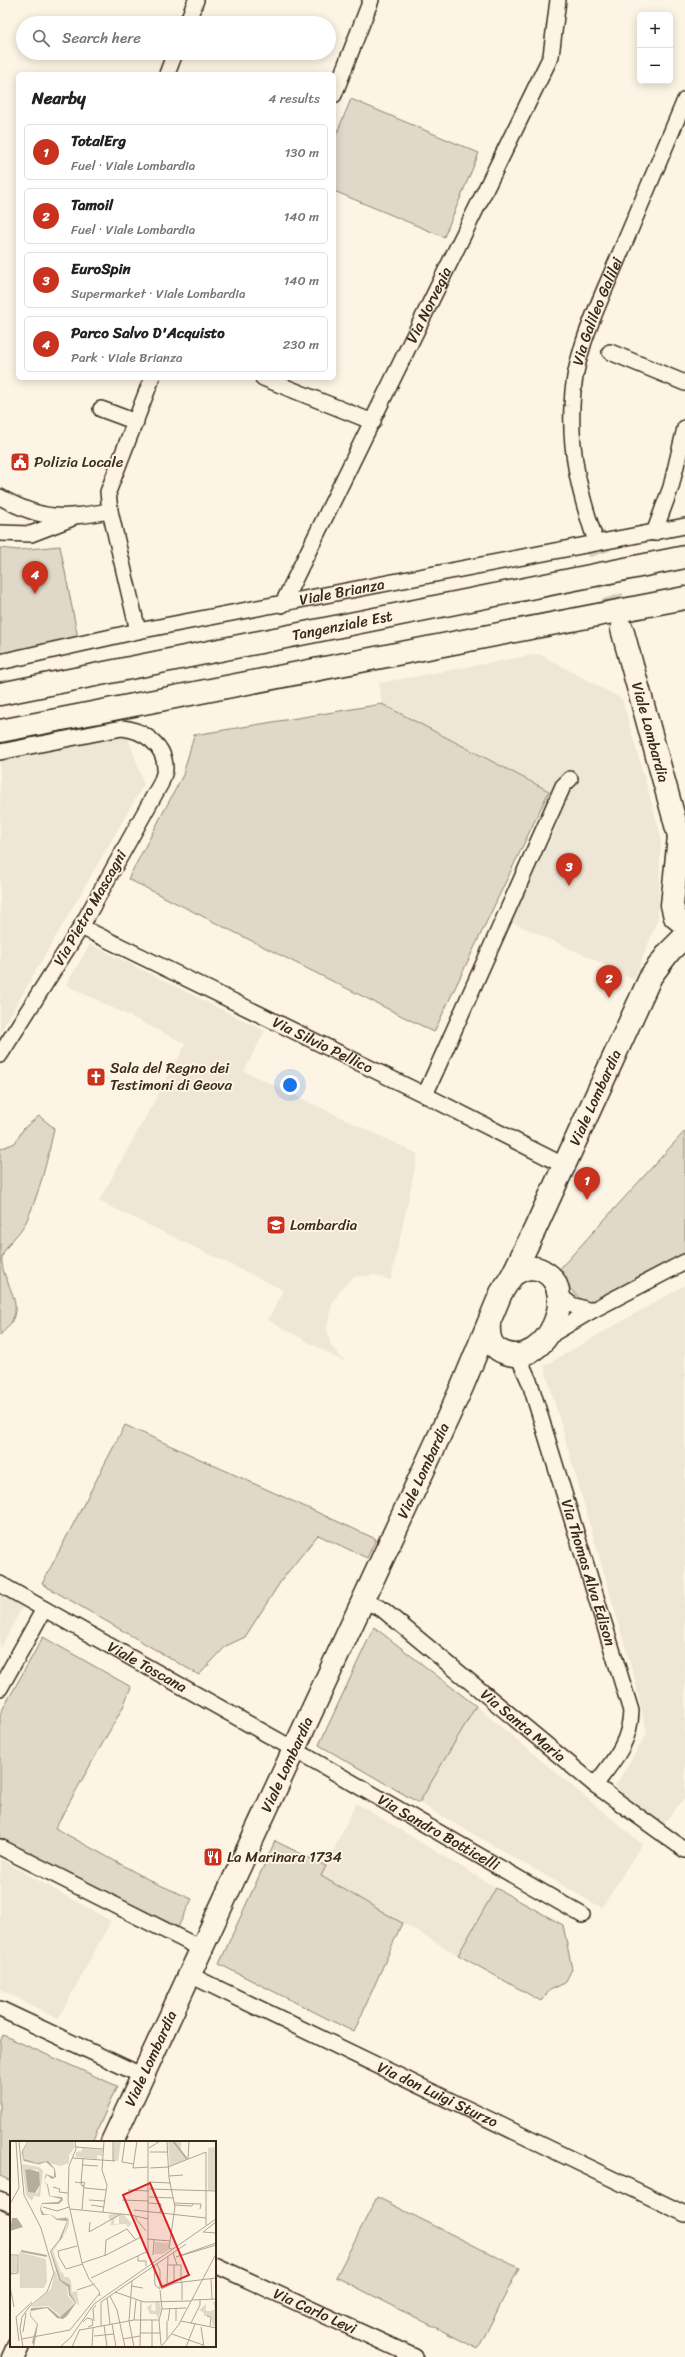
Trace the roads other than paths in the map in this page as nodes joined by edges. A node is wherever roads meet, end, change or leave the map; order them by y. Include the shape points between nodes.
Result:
1 (196, 0) edge
2 (371, 0) edge
3 (558, 0) edge
4 (190, 16) edge
5 (172, 60) edge
6 (168, 72) edge
7 (336, 90) edge
8 (685, 100) edge
9 (610, 352) dead end
10 (151, 380) edge
11 (268, 380) edge
12 (685, 383) edge
13 (101, 409) dead end
14 (136, 422) junction
15 (373, 422) junction
16 (685, 428) edge
17 (0, 497) edge
18 (110, 511) junction
19 (76, 516) junction
20 (685, 526) edge
21 (654, 532) junction
22 (0, 533) edge
23 (593, 533) tunnel mouth
24 (685, 557) edge
25 (685, 598) edge
26 (282, 605) junction
27 (622, 629) tunnel mouth
28 (138, 631) junction
29 (0, 662) edge
30 (0, 694) edge
31 (0, 731) edge
32 (0, 752) edge
33 (570, 779) dead end
34 (682, 841) edge
35 (679, 907) edge
36 (81, 927) junction
37 (685, 936) edge
38 (656, 967) junction
39 (0, 1055) edge
40 (425, 1095) junction
41 (563, 1165) junction
42 (535, 1229) junction
43 (683, 1262) edge
44 (540, 1269) junction
45 (512, 1276) junction
46 (560, 1296) junction
47 (591, 1311) junction
48 (488, 1324) junction
49 (546, 1338) junction
50 (512, 1355) junction
51 (462, 1387) junction
52 (0, 1584) edge
53 (364, 1600) junction
54 (44, 1609) junction
55 (0, 1688) edge
56 (294, 1750) junction
57 (595, 1785) junction
58 (0, 1847) edge
59 (685, 1850) edge
60 (582, 1915) dead end
61 (202, 1949) junction
62 (190, 1975) junction
63 (0, 2009) edge
64 (143, 2076) junction
65 (112, 2141) edge
66 (0, 2200) edge
67 (10, 2205) edge
68 (685, 2214) edge
69 (216, 2265) edge
70 (17, 2347) edge
71 (12, 2357) edge
72 (415, 2357) edge

1 - 4 street
2 - 7 street
3 - 15 street, Via Norvegia via 551,56
5 - 6 street
8 - 23 street, Via Galileo Galilei via 602,296 576,368 572,404 572,444 576,478
9 - 12 street
10 - 14 street
11 - 15 street
13 - 14 street
14 - 18 street via 108,492
15 - 26 street, Via Norvegia
16 - 21 street via 671,487
17 - 19 street via 33,513
18 - 19 street
18 - 28 street
19 - 22 street via 31,534
20 - 21 street, Viale Brianza
21 - 26 street, Viale Brianza
24 - 30 main road, Tangenziale Est
25 - 31 main road
26 - 28 street, Viale Brianza
27 - 34 main road, Viale Lombardia
28 - 29 street, Viale Brianza
32 - 36 street, Via Pietro Mascagni via 122,728 137,729 152,739 163,756 166,769 161,783
33 - 40 street via 564,786
34 - 35 main road, Viale Lombardia via 675,861
35 - 38 main road, Viale Lombardia
36 - 39 street, Via Pietro Mascagni
36 - 40 street, Via Silvio Pellico
37 - 38 main road, Viale Lombardia
38 - 41 main road, Viale Lombardia
40 - 41 street, Via Silvio Pellico
41 - 42 main road, Viale Lombardia
42 - 44 main road, Viale Lombardia via 531,1250 534,1262
42 - 45 main road, Viale Lombardia
43 - 47 street
44 - 45 main road via 520,1270
44 - 46 main road, Viale Lombardia via 554,1279
45 - 48 main road, Viale Lombardia via 501,1293
46 - 47 street via 572,1305
46 - 49 main road, Viale Lombardia via 553,1324
47 - 49 street
48 - 50 main road via 491,1343 498,1350
48 - 51 main road, Viale Lombardia
49 - 50 main road, Viale Lombardia via 529,1353
50 - 51 main road, Viale Lombardia via 482,1363
50 - 57 street, Via Thomas Alva Edison via 530,1382 631,1711 630,1727 625,1742
51 - 53 main road, Viale Lombardia
52 - 54 street, Viale Toscana
53 - 56 main road, Viale Lombardia
53 - 57 street, Via Santa Maria via 382,1609
54 - 55 street
54 - 56 street, Viale Toscana
56 - 60 street, Via Sandro Botticelli
56 - 61 main road, Viale Lombardia
57 - 59 street, Via Santa Maria
58 - 61 street
61 - 62 main road, Viale Lombardia
62 - 64 main road, Viale Lombardia
62 - 68 street, Via don Luigi Sturzo
63 - 64 street
64 - 65 main road, Viale Lombardia
66 - 67 street
69 - 72 street, Via Carlo Levi
70 - 71 main road

